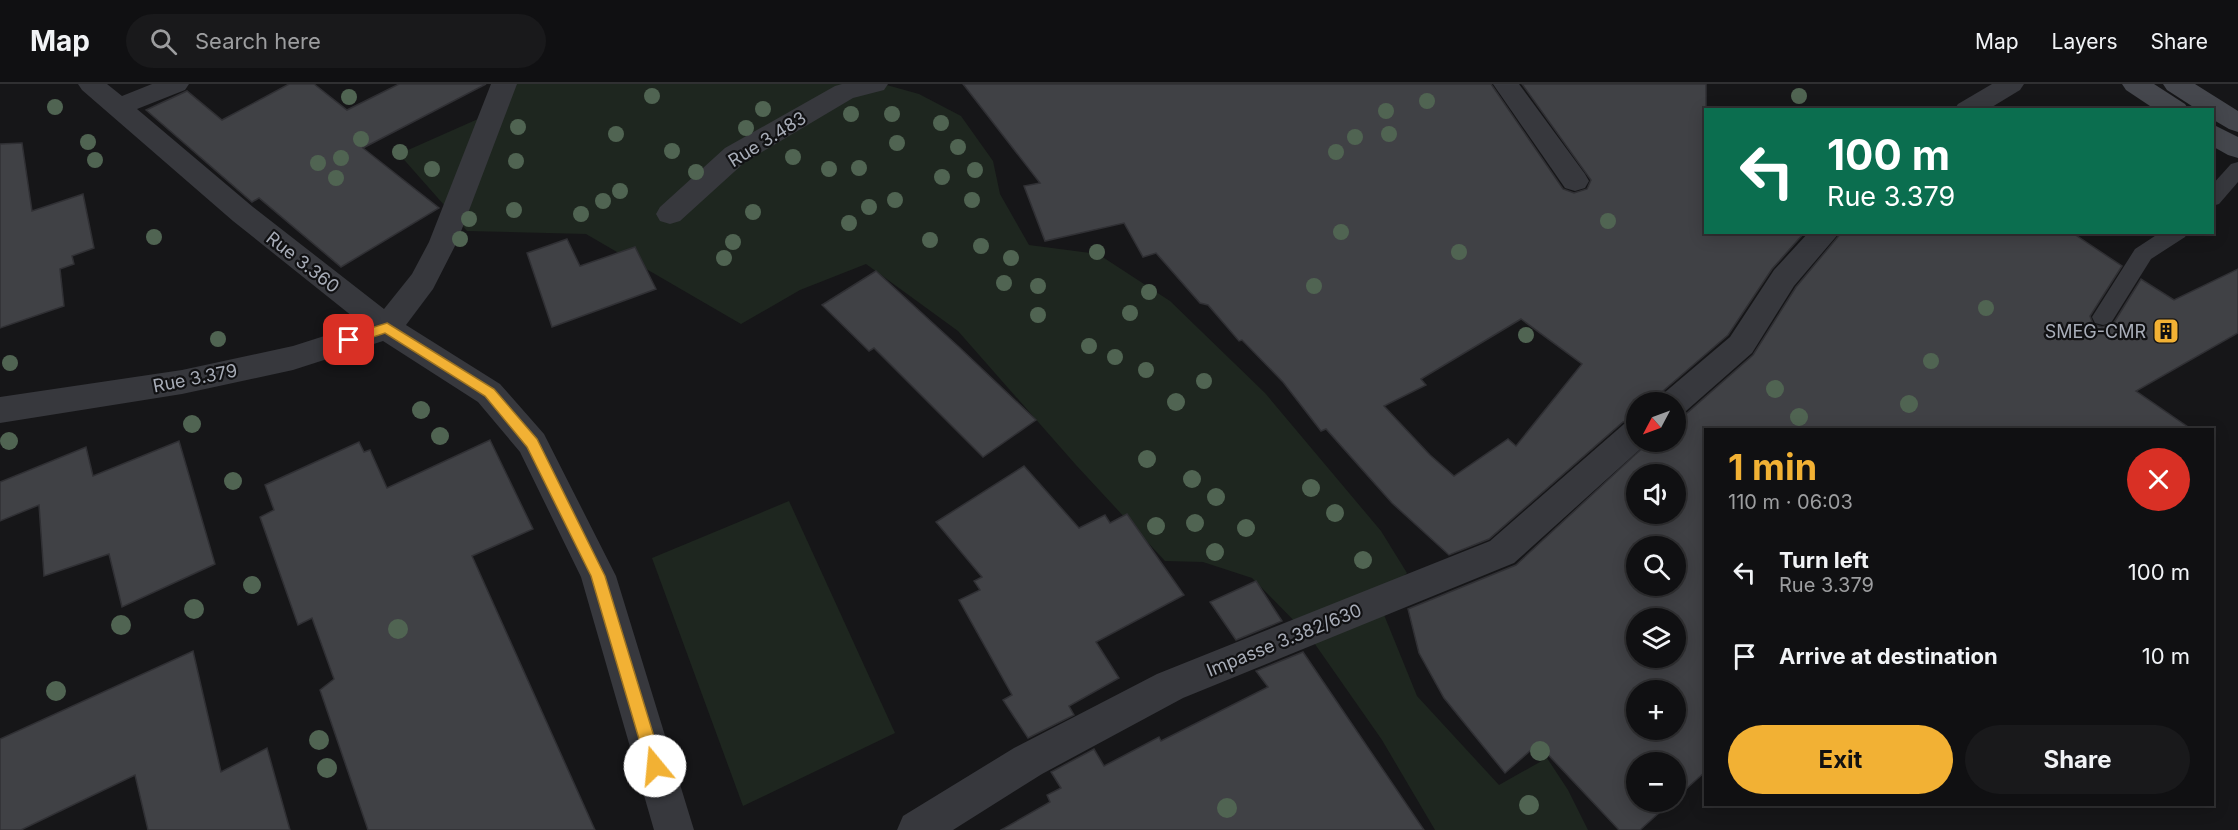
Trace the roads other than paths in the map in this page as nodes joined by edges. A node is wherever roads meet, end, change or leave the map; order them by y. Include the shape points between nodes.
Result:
1 (91, 84) edge
2 (176, 84) edge
3 (504, 84) edge
4 (875, 84) edge
5 (1506, 84) edge
6 (2011, 84) edge
7 (2135, 84) edge
8 (2176, 84) edge
9 (119, 107) junction
10 (1970, 108) edge
11 (2173, 108) edge
12 (2238, 123) edge
13 (2214, 133) edge
14 (2238, 148) edge
15 (2238, 169) edge
16 (1575, 181) dead end
17 (2214, 197) edge
18 (670, 214) dead end
19 (1824, 234) edge
20 (2175, 234) edge
21 (2103, 317) dead end
22 (387, 328) junction
23 (1686, 393) edge
24 (0, 410) edge
25 (1626, 442) edge
26 (674, 830) edge
27 (917, 830) edge

1 - 9 street, Rue 3.360
2 - 9 street
3 - 22 street via 443,242 423,281
4 - 18 street, Rue 3.483 via 844,92 735,155
5 - 16 street
6 - 10 street
7 - 11 main road
8 - 12 main road
9 - 22 street, Rue 3.360 via 243,214
13 - 14 main road
15 - 17 lane
19 - 23 street via 1784,278 1741,345
20 - 21 lane via 2143,254
22 - 24 street, Rue 3.379 via 293,358 182,382
22 - 26 street, Rue 3.360 via 489,393 532,443 598,576
25 - 27 street, Impasse 3.382/630 via 1502,552 1170,686 1028,761

